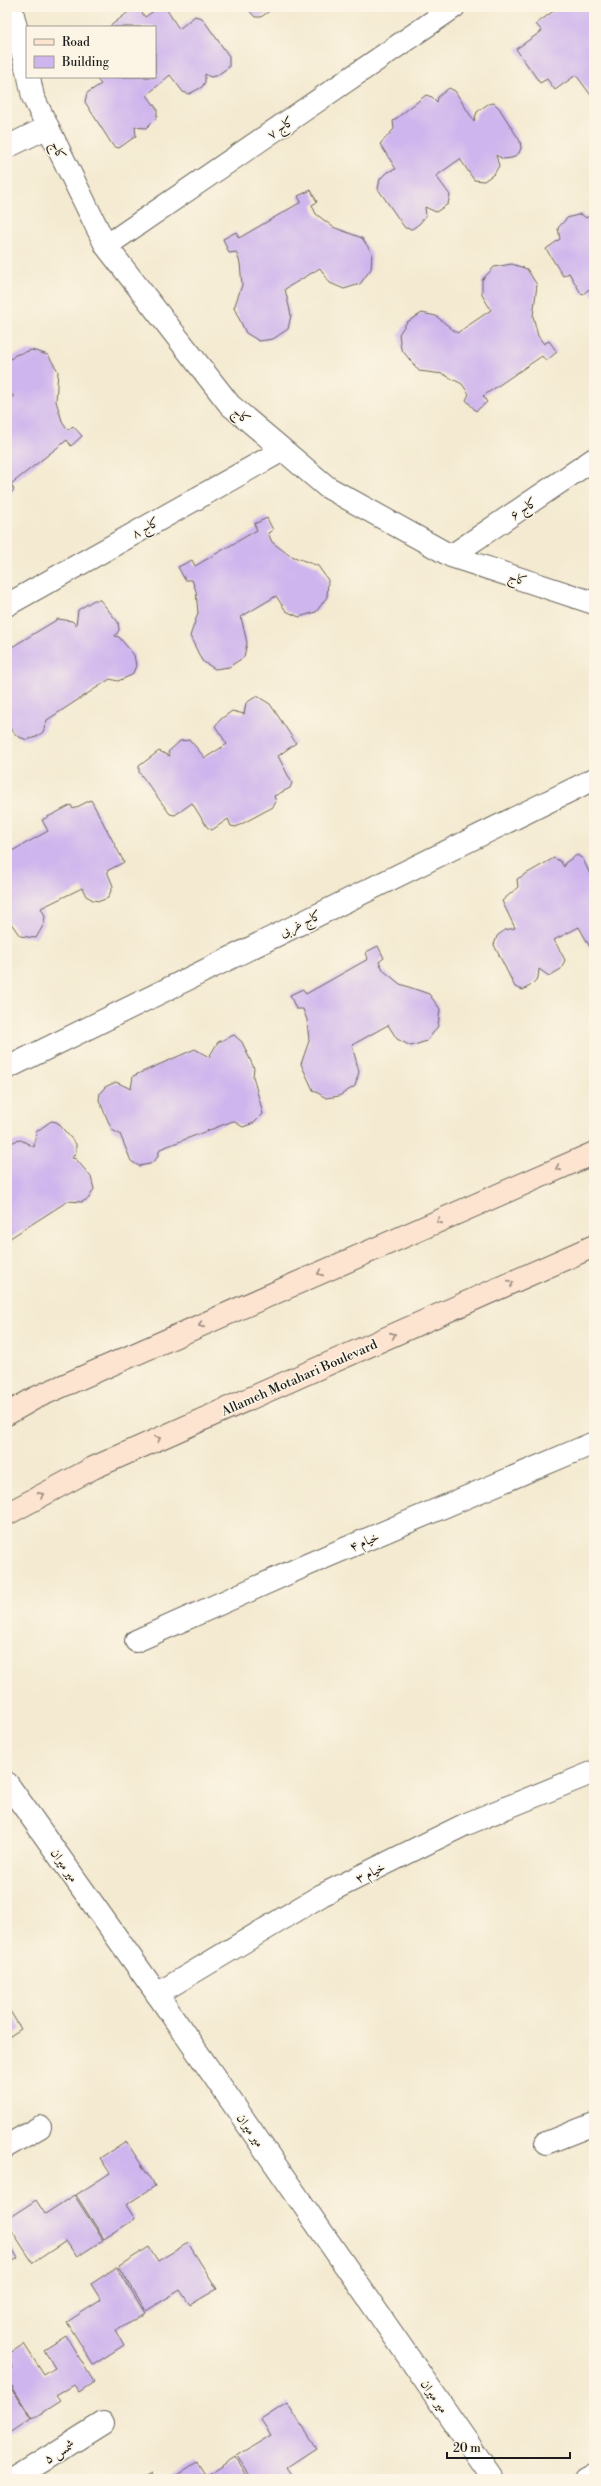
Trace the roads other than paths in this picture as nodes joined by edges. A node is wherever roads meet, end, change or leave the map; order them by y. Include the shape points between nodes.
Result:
1 (11, 7) edge
2 (454, 7) edge
3 (26, 67) edge
4 (28, 78) edge
5 (48, 127) junction
6 (7, 147) edge
7 (106, 246) junction
8 (283, 450) junction
9 (594, 459) edge
10 (451, 556) junction
11 (594, 603) edge
12 (7, 606) edge
13 (594, 779) edge
14 (7, 1068) edge
15 (594, 1153) edge
16 (594, 1246) edge
17 (7, 1414) edge
18 (594, 1444) edge
19 (7, 1514) edge
20 (136, 1641) dead end
21 (594, 1772) edge
22 (7, 1783) edge
23 (157, 1994) junction
24 (594, 2124) edge
25 (40, 2127) dead end
26 (546, 2144) dead end
27 (7, 2146) edge
28 (103, 2423) dead end
29 (594, 2474) edge
30 (14, 2479) edge
31 (493, 2479) edge
32 (585, 2479) edge

1 - 3 street
2 - 7 street, کاج ۷
4 - 5 street, کاج via 33,96
5 - 6 street
5 - 7 street, کاج
7 - 8 street, کاج via 230,405
8 - 10 street, کاج via 327,487
8 - 12 street, کاج ۸
9 - 10 street, کاج ۶
10 - 11 street, کاج
13 - 14 street, کاج غربی
15 -> 17 main road via 35,1398
19 -> 16 main road, Allameh Motahari Boulevard via 93,1468
18 - 20 street, خیام ۴ via 309,1564
21 - 23 street, خیام ۳ via 464,1825 322,1895
22 - 23 street, میر میران
23 - 31 street, میر میران
24 - 26 street
25 - 27 street
28 - 30 street, شمس ۵
29 - 32 street

